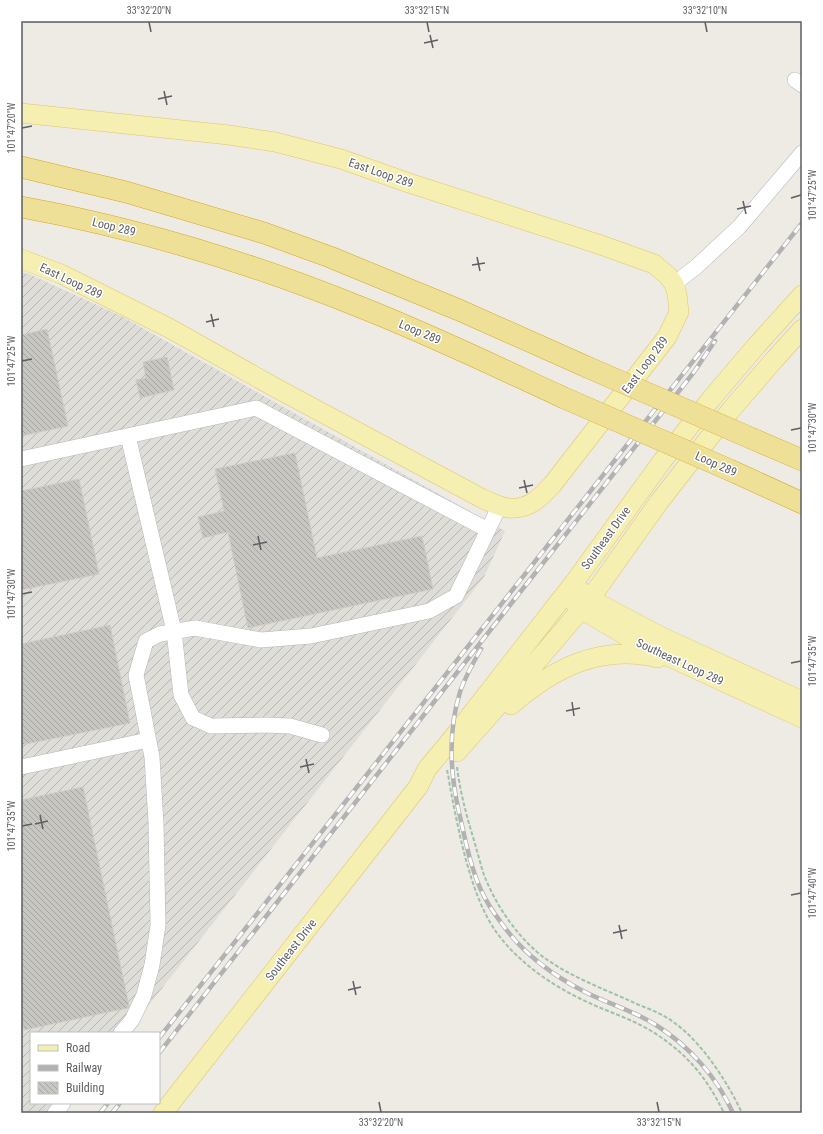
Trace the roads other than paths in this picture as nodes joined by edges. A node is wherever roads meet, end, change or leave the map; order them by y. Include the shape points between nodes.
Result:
1 (21, 113) edge
2 (802, 153) edge
3 (21, 167) edge
4 (21, 207) edge
5 (21, 260) edge
6 (674, 284) junction
7 (802, 295) edge
8 (802, 329) edge
9 (128, 436) junction
10 (21, 459) edge
11 (802, 460) edge
12 (802, 503) edge
13 (500, 505) junction
14 (488, 530) junction
15 (569, 589) junction
16 (586, 604) junction
17 (174, 631) junction
18 (684, 665) junction
19 (802, 701) edge
20 (802, 718) edge
21 (473, 733) junction
22 (322, 735) dead end
23 (148, 740) junction
24 (21, 767) edge
25 (418, 787) junction
26 (122, 1032) edge
27 (62, 1104) edge
28 (55, 1113) edge
29 (163, 1113) edge

1 - 6 main road, East Loop 289 via 229,135 275,142 326,155 647,261 654,264
2 - 6 lane via 739,227
3 - 11 highway, bridge via 126,192 264,233 330,257 459,310
4 - 12 highway, Loop 289, bridge via 107,225 191,248 368,310
5 - 13 main road, East Loop 289 via 61,274 169,328 282,392 483,499
6 - 13 main road, East Loop 289 via 679,312 667,337 552,486 538,499 522,507 507,508
7 - 15 main road, Southeast Drive via 711,399
8 - 16 main road, Southeast Drive via 730,411 659,502
9 - 10 lane
9 - 14 lane via 256,408
9 - 17 lane
13 - 14 lane
14 - 17 lane via 456,596 429,611 312,636 261,640 195,628
15 - 16 main road, Southeast Loop 289
15 - 25 main road, Southeast Drive via 427,770
16 - 18 main road, Southeast Loop 289 via 635,641
16 - 19 main road, Southeast Loop 289
16 - 21 main road, Southeast Drive
17 - 22 lane via 181,695 192,718 211,726 290,726
17 - 23 lane via 146,641 136,675
18 - 20 main road, Southeast Loop 289
18 - 21 main road via 634,654 592,658 553,674
21 - 25 main road, Southeast Drive via 434,777
23 - 24 lane
23 - 26 lane via 152,757 156,823 158,926 144,995 132,1020
25 - 29 main road, Southeast Drive
27 - 28 lane

